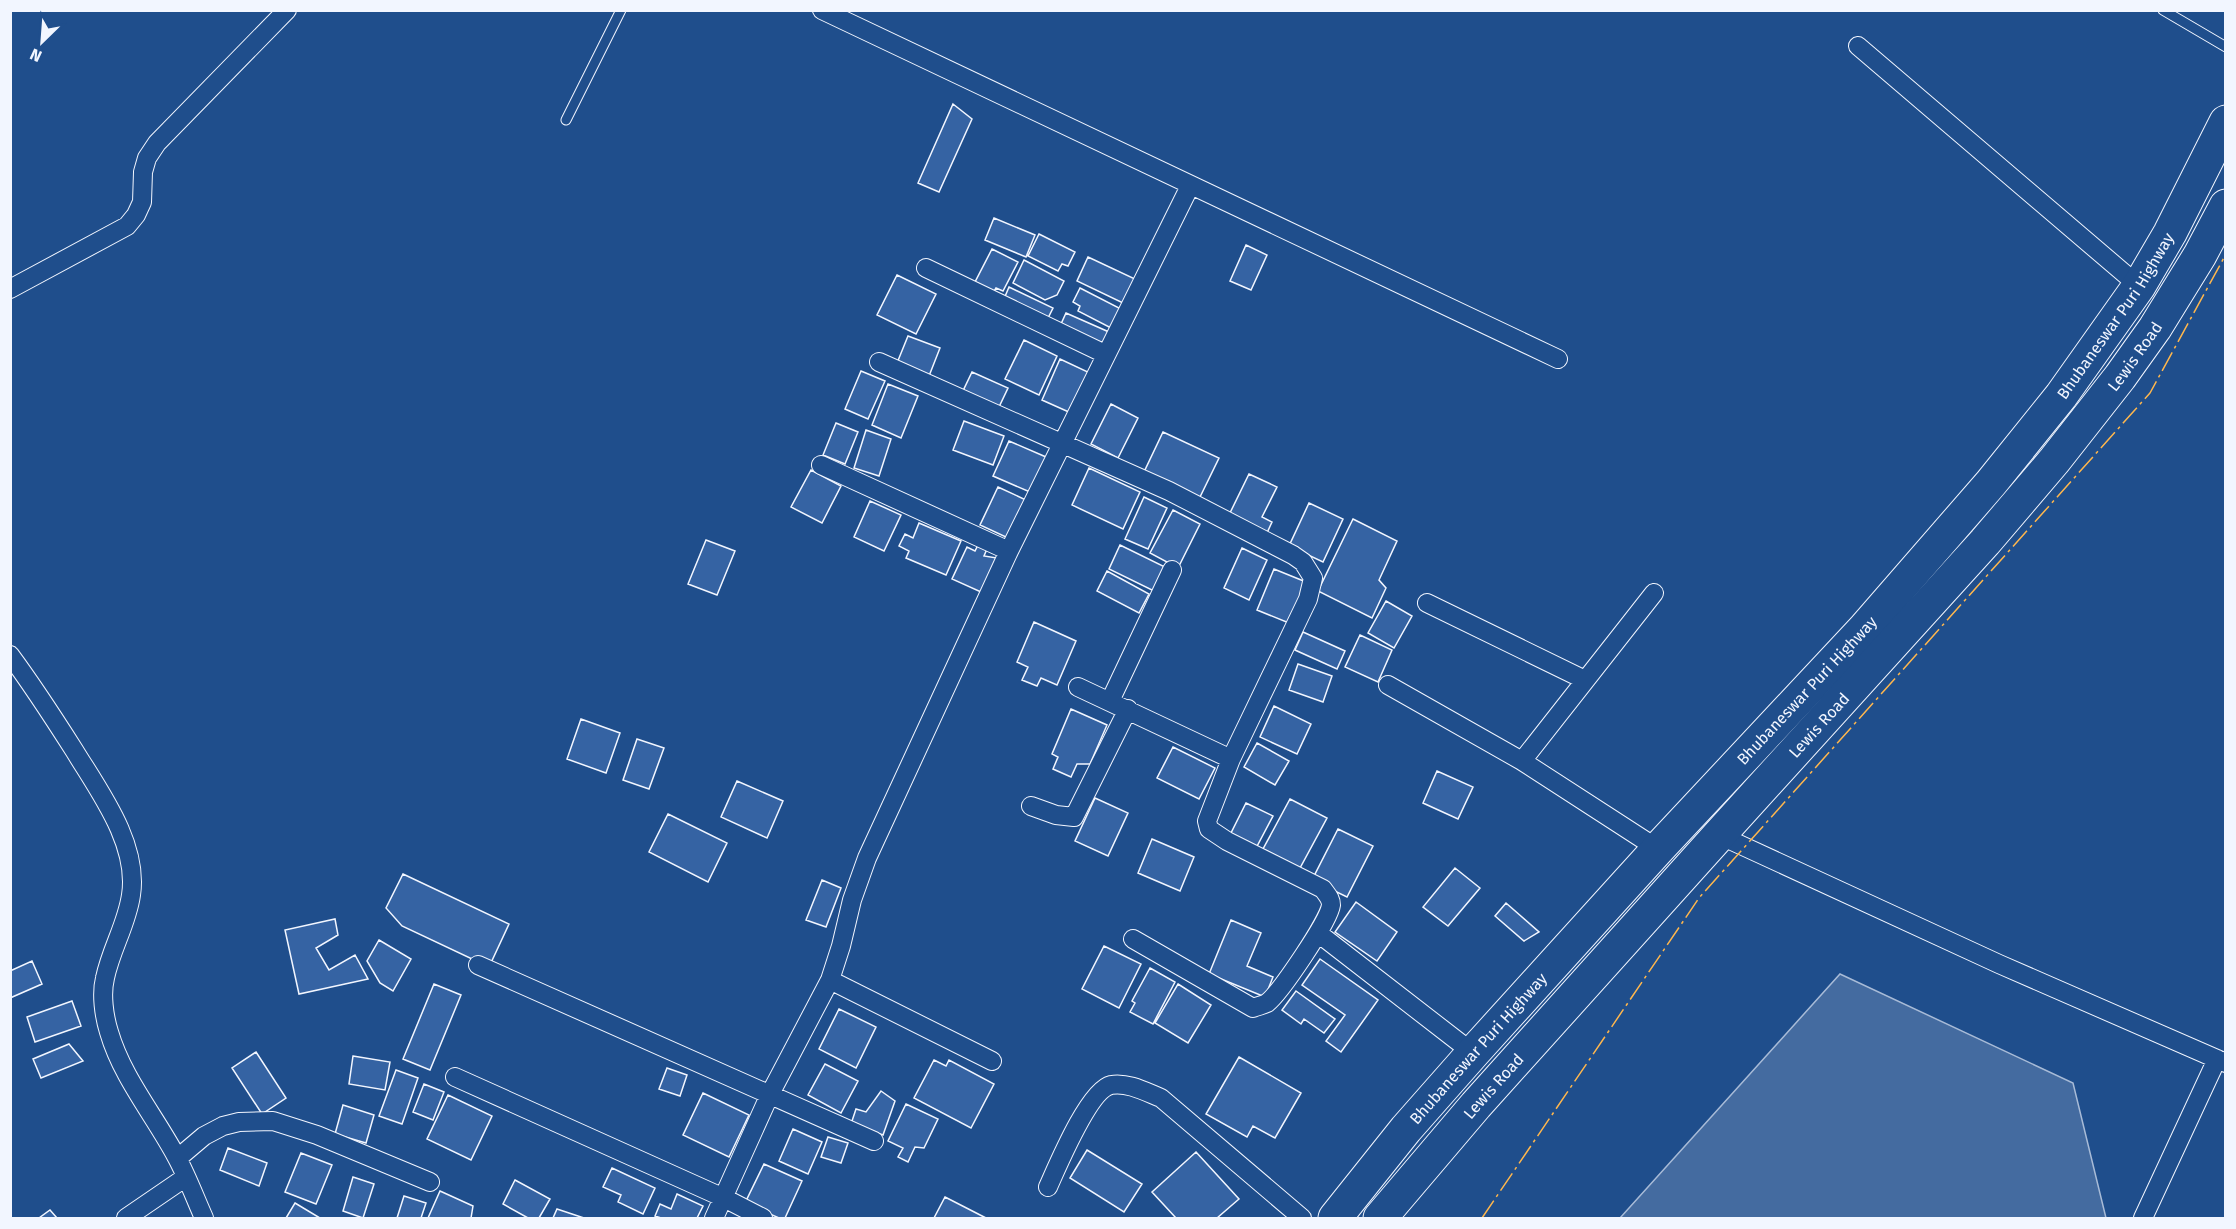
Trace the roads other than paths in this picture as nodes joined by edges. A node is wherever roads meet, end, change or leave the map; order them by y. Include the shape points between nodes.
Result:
1 (287, 10) edge
2 (621, 10) edge
3 (822, 10) edge
4 (2163, 10) edge
5 (1858, 46) dead end
6 (2226, 47) edge
7 (566, 120) dead end
8 (2226, 122) edge
9 (1190, 186) junction
10 (2226, 206) edge
11 (926, 268) dead end
12 (2139, 286) junction
13 (10, 289) edge
14 (1105, 354) junction
15 (1558, 359) dead end
16 (879, 362) dead end
17 (1063, 444) junction
18 (821, 465) dead end
19 (1009, 550) junction
20 (1172, 570) dead end
21 (1654, 593) dead end
22 (1427, 603) dead end
23 (10, 655) edge
24 (1585, 680) junction
25 (1388, 686) dead end
26 (1078, 687) dead end
27 (1110, 702) junction
28 (1128, 709) junction
29 (1231, 759) junction
30 (1522, 761) junction
31 (1031, 806) dead end
32 (1719, 835) junction
33 (1658, 849) junction
34 (1318, 933) junction
35 (1133, 939) dead end
36 (478, 965) dead end
37 (830, 980) junction
38 (1473, 1053) junction
39 (992, 1061) dead end
40 (2221, 1061) edge
41 (455, 1077) dead end
42 (770, 1094) junction
43 (874, 1141) dead end
44 (177, 1158) junction
45 (186, 1177) junction
46 (430, 1182) dead end
47 (1048, 1187) dead end
48 (724, 1198) junction
49 (126, 1218) edge
50 (204, 1218) edge
51 (714, 1218) edge
52 (763, 1218) edge
53 (1302, 1218) edge
54 (1335, 1218) edge
55 (1380, 1218) edge
56 (2143, 1218) edge

1 - 13 street via 157,143 143,172 142,202 126,226
2 - 7 lane
3 - 9 street
4 - 6 lane
5 - 12 street
8 - 12 highway, Bhubaneswar Puri Highway
9 - 14 street
9 - 15 street
10 - 32 highway, Lewis Road via 2155,328 2054,461
11 - 14 street
12 - 33 highway, Bhubaneswar Puri Highway via 2061,396 1991,483 1864,629
14 - 17 street
16 - 17 street
17 - 19 street
17 - 29 street via 1273,543 1309,570 1313,578 1308,599
18 - 19 street
19 - 37 street via 857,882
20 - 27 street
21 - 24 street
22 - 24 street
23 - 44 street via 38,693 121,831 131,866 132,892 104,979 103,1001 118,1055
24 - 30 street
25 - 30 street
26 - 27 street
27 - 28 street
28 - 29 street
28 - 31 street via 1074,817
29 - 34 street via 1209,813 1209,829 1323,890 1331,907
30 - 33 street
32 - 40 street
32 - 55 highway, Lewis Road via 1476,1105
33 - 38 highway, Bhubaneswar Puri Highway
34 - 35 street via 1266,1004 1254,1008
34 - 38 street
36 - 42 street
37 - 39 street
37 - 42 street
38 - 54 highway, Bhubaneswar Puri Highway via 1406,1128
40 - 56 street
41 - 48 street
42 - 43 street
42 - 48 street
44 - 45 street
44 - 46 street via 223,1126 273,1121
45 - 49 street
45 - 50 street
47 - 53 street via 1082,1116 1097,1095 1110,1085 1124,1086 1161,1098
48 - 51 street
48 - 52 street

